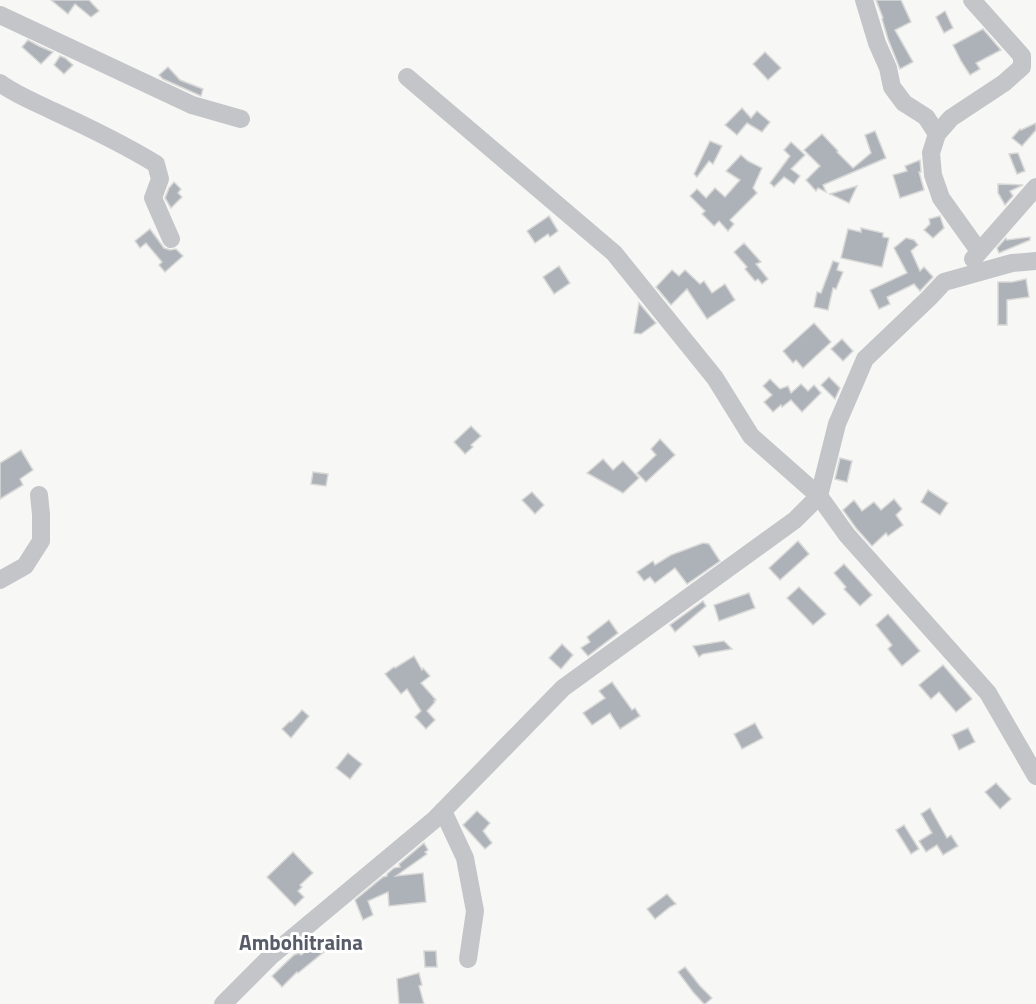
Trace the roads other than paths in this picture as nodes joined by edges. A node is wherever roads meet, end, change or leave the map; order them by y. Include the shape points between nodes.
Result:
1 (864, 0) edge
2 (972, 0) edge
3 (0, 15) edge
4 (407, 77) dead end
5 (0, 83) edge
6 (241, 119) dead end
7 (937, 134) junction
8 (1036, 187) edge
9 (171, 239) dead end
10 (979, 251) junction
11 (1036, 261) edge
12 (956, 278) junction
13 (39, 495) dead end
14 (819, 496) junction
15 (0, 579) edge
16 (1036, 776) edge
17 (443, 811) junction
18 (468, 959) dead end
19 (223, 1004) edge

1 - 7 street via 892,87 904,103 926,117
2 - 7 street via 1022,56 1022,67 951,118
3 - 6 street via 192,105
4 - 14 street via 614,253 716,378 751,436
5 - 9 street via 156,164 160,179 153,198
7 - 10 street via 931,153 941,198
8 - 10 street
10 - 12 street
11 - 12 street via 1012,263
12 - 14 street via 944,282 865,359 837,424
13 - 15 street via 41,541 25,566
14 - 16 street via 847,535 988,693
14 - 17 street via 795,520 563,688
17 - 18 street via 465,858 475,911
17 - 19 street via 272,955

